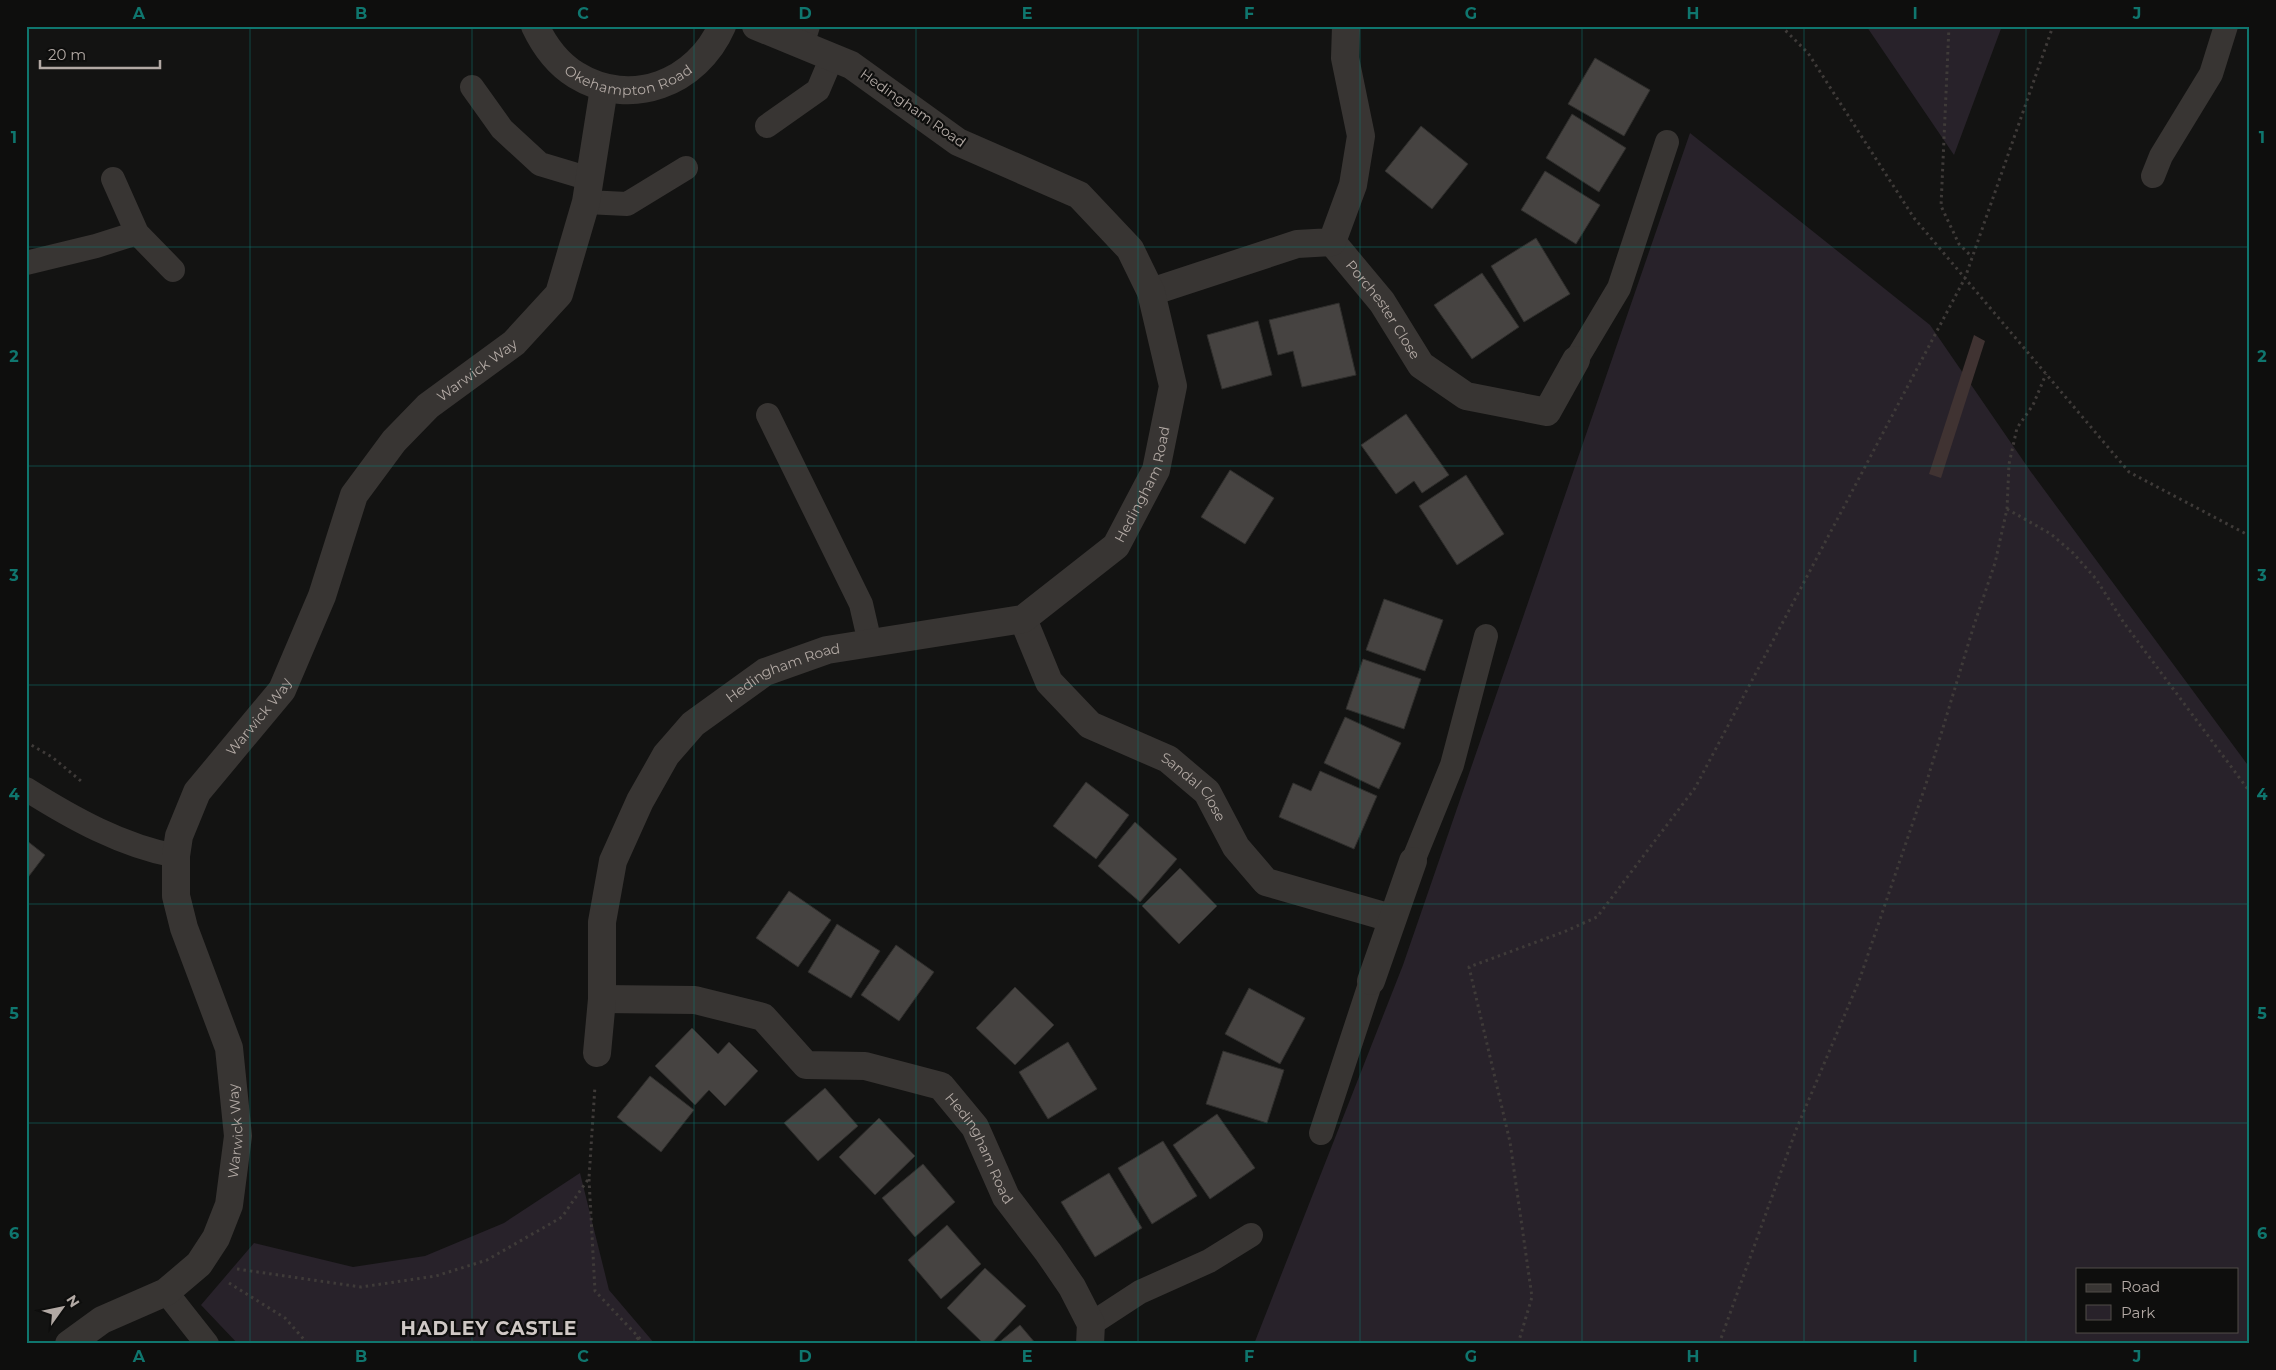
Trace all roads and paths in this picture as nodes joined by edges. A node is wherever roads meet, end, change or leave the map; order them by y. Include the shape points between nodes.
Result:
1 (535, 26) edge
2 (722, 26) edge
3 (756, 26) edge
4 (1346, 26) edge
5 (1781, 26) edge
6 (1949, 26) edge
7 (2053, 26) edge
8 (2226, 26) edge
9 (805, 36) edge
10 (832, 57) junction
11 (472, 87) dead end
12 (604, 88) junction
13 (767, 126) dead end
14 (1667, 142) dead end
15 (686, 168) dead end
16 (2153, 176) dead end
17 (113, 179) dead end
18 (588, 190) junction
19 (137, 233) junction
20 (1332, 242) junction
21 (1972, 257) junction
22 (26, 263) edge
23 (173, 270) dead end
24 (1965, 278) junction
25 (1151, 292) junction
26 (1576, 360) joint
27 (2046, 374) junction
28 (768, 415) dead end
29 (2007, 509) junction
30 (2250, 536) edge
31 (1023, 619) junction
32 (1486, 636) dead end
33 (870, 643) junction
34 (26, 789) edge
35 (2250, 792) edge
36 (176, 856) junction
37 (1413, 861) joint
38 (1391, 918) junction
39 (1371, 981) joint
40 (602, 999) junction
41 (597, 1053) joint
42 (1321, 1133) dead end
43 (589, 1178) junction
44 (1251, 1235) dead end
45 (199, 1264) junction
46 (166, 1292) junction
47 (1091, 1334) edge
48 (639, 1337) junction
49 (69, 1344) edge
50 (207, 1344) edge
51 (308, 1344) edge
52 (632, 1344) edge
53 (645, 1344) edge
54 (1518, 1344) edge
55 (1719, 1344) edge

1 - 12 street, Okehampton Road via 552,54 576,75
2 - 12 street, Okehampton Road via 714,43 694,67 667,83 636,91
3 - 9 street, Hedingham Road
4 - 20 street via 1345,58 1361,136 1353,185
5 - 24 path via 1808,53 1914,218
6 - 21 path via 1941,206 1959,244
7 - 21 path
8 - 16 lane via 2211,74 2161,156
9 - 10 street, Hedingham Road
10 - 13 lane via 818,90
10 - 25 street, Hedingham Road via 851,65 958,142 1079,196 1130,249
11 - 18 lane via 502,128 540,164
12 - 18 street, Warwick Way
14 - 26 lane via 1619,288
15 - 18 lane via 627,204
17 - 19 lane
18 - 36 street, Warwick Way via 559,294 514,343 428,406 394,441 354,495 322,596 282,690 197,792 179,836
19 - 22 lane
19 - 23 lane
20 - 25 street via 1297,244
20 - 26 street, Porchester Close via 1382,302 1421,365 1466,396 1548,412
21 - 24 path
24 - 27 path
24 - 54 path via 1694,788 1597,917 1468,967 1510,1142 1532,1297
25 - 31 street, Hedingham Road via 1173,386 1156,470 1116,546
27 - 29 path via 2033,405 2017,428 2009,464
27 - 30 path via 2129,472
28 - 33 lane via 861,604
29 - 35 path via 2051,534 2096,579 2124,623
29 - 55 path via 1995,563 1926,784 1865,962 1796,1130
31 - 33 street, Hedingham Road
31 - 38 street, Sandal Close via 1049,682 1090,725 1168,759 1207,792 1236,847 1266,882
32 - 37 lane via 1452,765
33 - 40 street, Hedingham Road via 827,650 765,672 693,724 666,755 640,801 613,861 602,922
34 - 36 lane via 63,812 147,850
36 - 45 street, Warwick Way via 176,896 184,928 229,1048 238,1136 229,1204 216,1238
37 - 38 street
38 - 39 street
39 - 42 lane
40 - 41 street, Hedingham Road
40 - 47 street, Hedingham Road via 695,1000 763,1016 806,1065 865,1066 941,1086 975,1127 1006,1197 1072,1287
41 - 43 path
43 - 45 path via 562,1217 487,1260 436,1276 361,1287
43 - 48 path via 595,1291
44 - 47 lane via 1209,1261 1140,1292
45 - 46 street, Warwick Way
45 - 51 path via 285,1318
46 - 49 street, Warwick Way via 102,1320
46 - 50 lane
48 - 52 path
48 - 53 path

